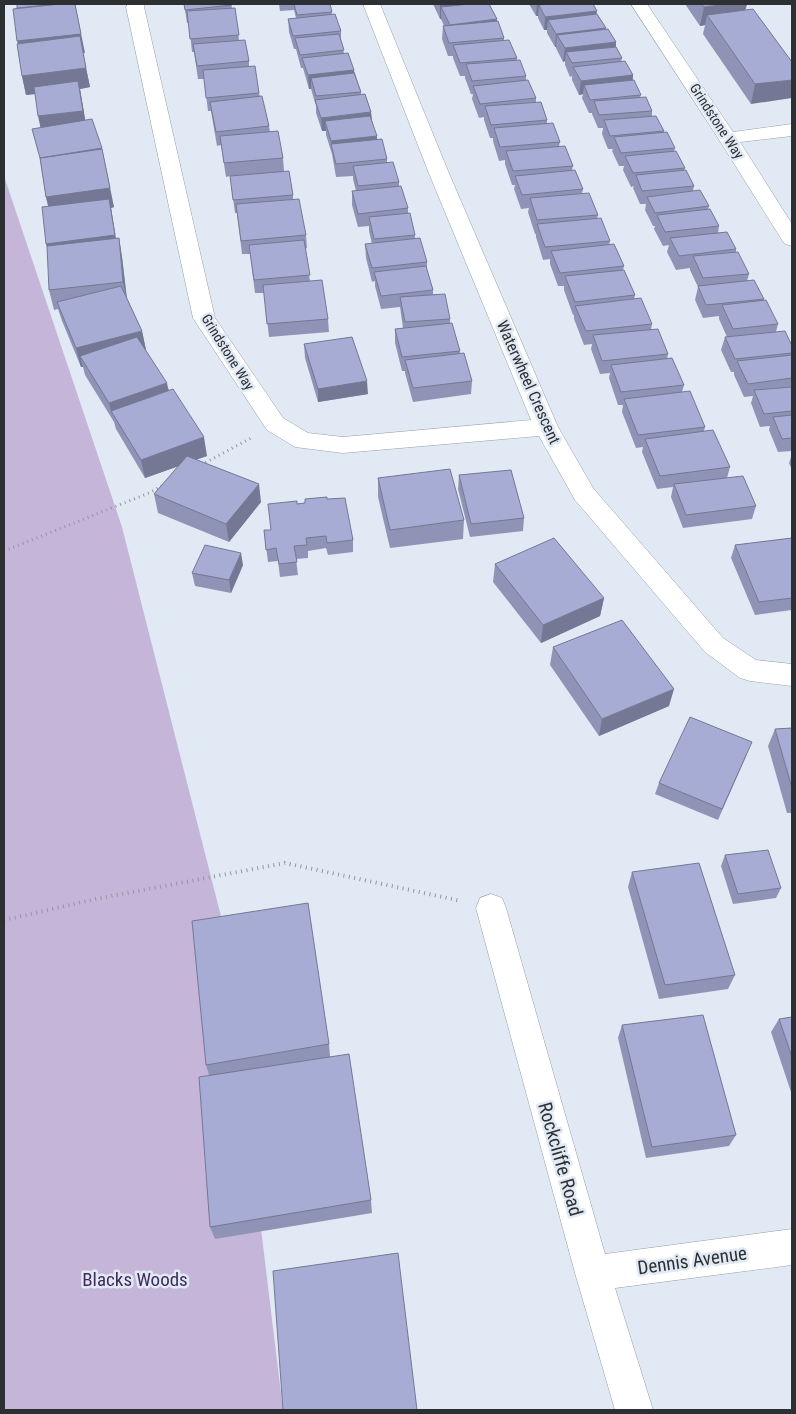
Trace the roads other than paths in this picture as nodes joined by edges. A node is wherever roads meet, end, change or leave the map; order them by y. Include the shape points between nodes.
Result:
1 (136, 4) edge
2 (372, 4) edge
3 (639, 4) edge
4 (792, 130) edge
5 (728, 138) junction
6 (792, 240) edge
7 (546, 427) junction
8 (792, 675) edge
9 (491, 908) road end
10 (792, 1247) edge
11 (593, 1273) junction
12 (634, 1410) edge

1 - 7 street, Grindstone Way via 204,318 275,424 304,441 343,445
2 - 7 street, Waterwheel Crescent
3 - 5 street, Grindstone Way
4 - 5 street
5 - 6 street, Grindstone Way
7 - 8 street, Waterwheel Crescent via 584,494 714,645 750,670
9 - 11 street, Rockcliffe Road
10 - 11 street, Dennis Avenue
11 - 12 street, Rockcliffe Road

